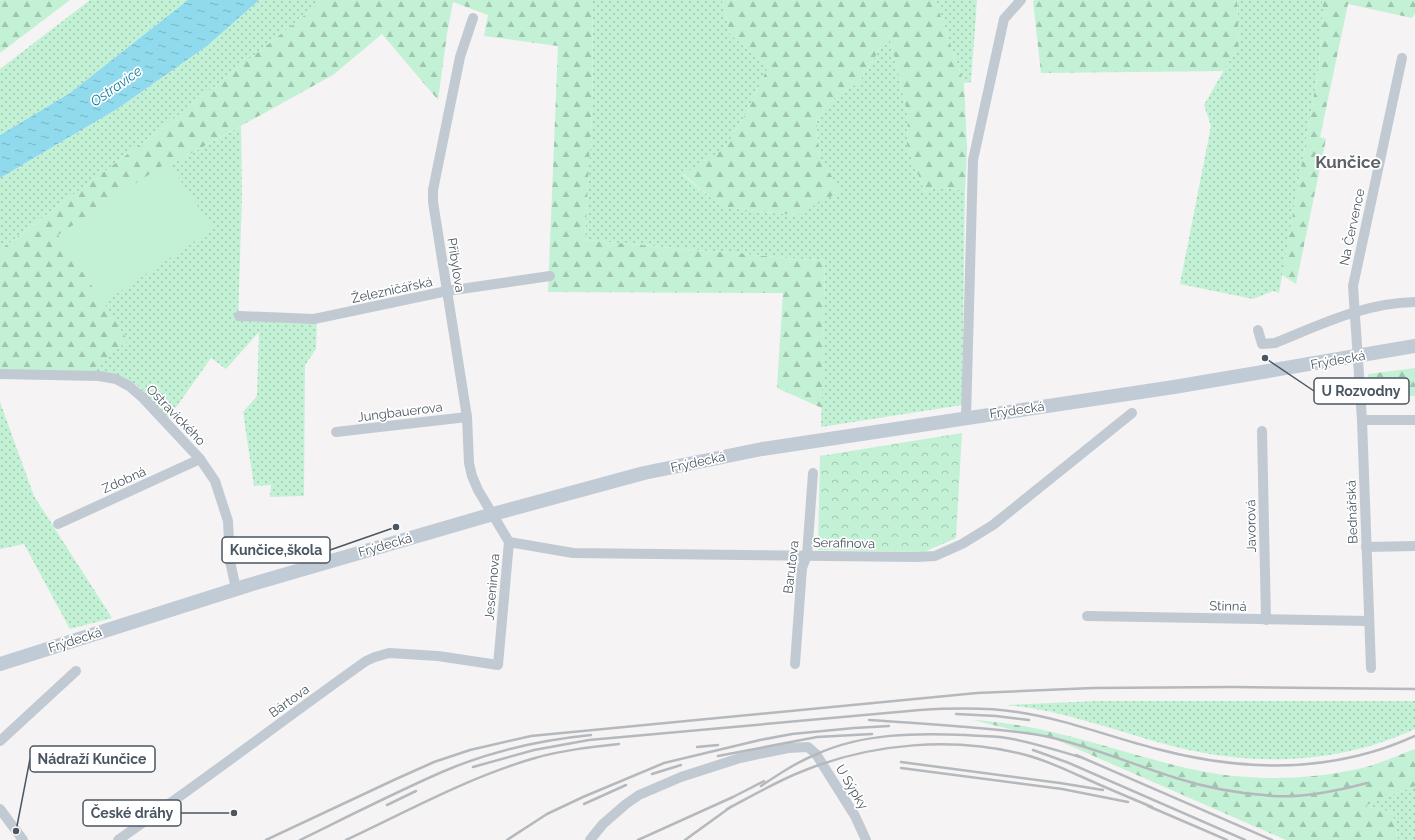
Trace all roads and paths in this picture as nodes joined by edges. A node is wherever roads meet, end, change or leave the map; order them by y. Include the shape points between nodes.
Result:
1 (1021, 0) edge
2 (472, 18) dead end
3 (1402, 58) dead end
4 (550, 276) dead end
5 (447, 291) junction
6 (1415, 302) edge
7 (1355, 311) junction
8 (239, 316) dead end
9 (1258, 330) dead end
10 (1415, 346) edge
11 (1359, 356) junction
12 (0, 374) edge
13 (1132, 413) dead end
14 (467, 417) junction
15 (966, 418) junction
16 (1362, 420) junction
17 (1415, 420) edge
18 (1262, 431) dead end
19 (336, 432) dead end
20 (200, 459) junction
21 (813, 473) dead end
22 (493, 514) junction
23 (58, 524) dead end
24 (509, 542) junction
25 (1415, 546) edge
26 (1366, 547) junction
27 (807, 555) junction
28 (236, 589) junction
29 (1087, 616) dead end
30 (1266, 620) junction
31 (1368, 621) junction
32 (0, 664) edge
33 (795, 664) dead end
34 (498, 665) joint
35 (1371, 668) dead end
36 (76, 671) dead end
37 (0, 741) edge
38 (0, 809) edge
39 (23, 840) edge
40 (118, 840) edge
41 (590, 840) edge
42 (866, 840) edge

1 - 15 street via 1004,19 974,160
2 - 5 street, Přibylova via 460,57 433,190
3 - 7 street, Na Července via 1353,286
4 - 5 street, Železničářská
5 - 8 street, Železničářská via 314,319
5 - 14 street, Přibylova
6 - 7 street via 1390,303
7 - 9 street via 1275,343 1262,344
7 - 11 street, Na Července
10 - 11 main road, Frýdecká
11 - 15 main road, Frýdecká
11 - 16 street, Bednářská
12 - 20 street, Ostravického via 99,376 116,379 143,398
13 - 27 street, Serafinova via 993,525 962,544 935,556
14 - 19 street, Jungbauerova
14 - 22 street, Přibylova via 472,476
15 - 22 main road, Frýdecká via 712,458 644,473
16 - 17 street
16 - 26 street, Bednářská
18 - 30 street, Javorová
20 - 23 street, Zdobná
20 - 28 street, Ostravického via 215,481 228,521 230,561
21 - 27 street, Barutova
22 - 24 street, Jeseninova
22 - 28 main road, Frýdecká
24 - 27 street, Serafinova via 573,553
24 - 34 street, Jeseninova
25 - 26 street
26 - 31 street, Bednářská
27 - 33 street, Barutova via 802,568
28 - 32 main road, Frýdecká
29 - 30 street, Stinná
30 - 31 street, Stinná
31 - 35 street, Bednářská
34 - 40 street, Bártova via 438,656 389,653 366,661
36 - 37 street
38 - 39 street
41 - 42 street, U Sýpky via 603,824 639,795 681,777 740,758 799,746 812,750 826,768 855,816

